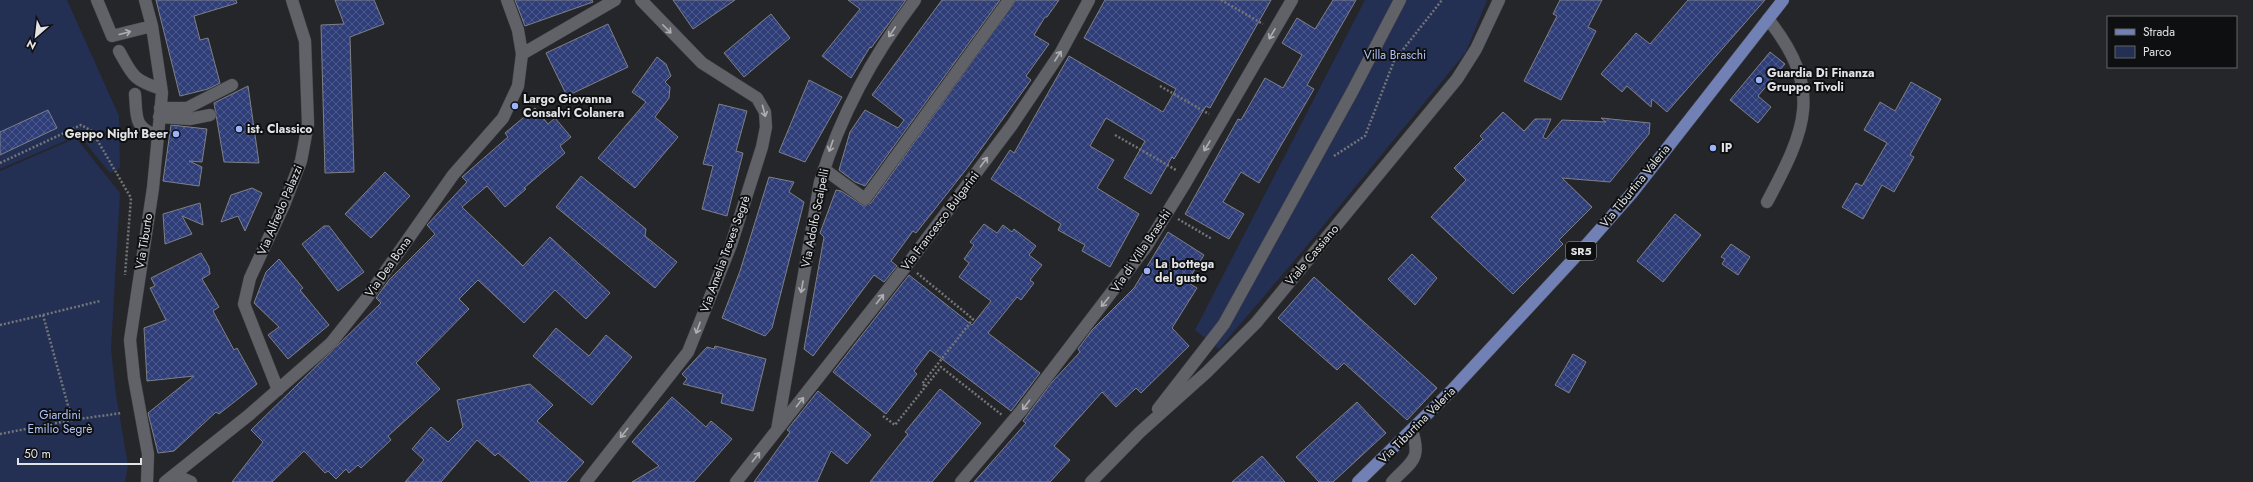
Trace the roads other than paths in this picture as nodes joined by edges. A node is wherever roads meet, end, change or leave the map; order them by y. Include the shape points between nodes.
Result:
1 (97, 0) edge
2 (145, 0) edge
3 (292, 0) edge
4 (507, 0) edge
5 (614, 0) edge
6 (641, 0) edge
7 (915, 0) edge
8 (1009, 0) edge
9 (1089, 0) edge
10 (1292, 0) edge
11 (1400, 0) edge
12 (1499, 0) edge
13 (1783, 0) edge
14 (1768, 20) junction
15 (152, 26) junction
16 (118, 51) dead end
17 (522, 54) junction
18 (232, 85) dead end
19 (161, 89) junction
20 (135, 94) dead end
21 (160, 113) junction
22 (210, 115) dead end
23 (158, 136) junction
24 (824, 169) junction
25 (1767, 202) dead end
26 (278, 390) junction
27 (1412, 430) junction
28 (1140, 432) junction
29 (776, 433) junction
30 (175, 474) junction
31 (147, 482) edge
32 (165, 482) edge
33 (191, 482) edge
34 (586, 482) edge
35 (736, 482) edge
36 (961, 482) edge
37 (1091, 482) edge
38 (1358, 482) edge
39 (1392, 482) edge

1 -> 15 street via 112,36
2 - 15 street, Via Tiburto
3 - 26 street, Via Alfredo Palazzi via 305,41 308,124 301,161 250,278 244,304
4 - 17 street, Via Dea Bona via 518,30
5 - 17 street
6 -> 34 street, Via Amelia Treves Segrè via 702,63 757,98 765,112 766,127 731,245 688,352
7 -> 24 street, Via Adolfo Scalpelli via 854,95 836,133
8 - 24 street via 865,199
29 -> 9 street, Via Francesco Bulgarini via 1012,125 1061,52
10 -> 36 street, Via di Villa Braschi via 1146,247 1021,411
11 - 28 street via 1224,324
12 - 28 street, Viale Cassiano via 1476,49 1457,79 1266,311 1207,372
13 - 14 main road, Via Tiburtina Valeria / SR5
14 - 25 street via 1788,46 1795,61 1802,81 1804,111 1795,147
14 - 27 main road, Via Tiburtina Valeria / SR5 via 1616,211 1509,330
15 - 19 street, Via Tiburto
16 - 19 street via 134,77
17 - 26 street, Via Dea Bona via 518,86 503,118 453,175 338,335
18 - 21 street via 187,108
19 - 21 street, Via Tiburto
20 - 23 street via 138,124 145,132
21 - 22 street via 190,119
21 - 23 street, Via Tiburto
23 - 31 street, Via Tiburto via 153,188 130,340 148,454
24 -> 29 street, Via Adolfo Scalpelli
26 - 30 street, Via Dea Bona
27 - 38 main road, Via Tiburtina Valeria / SR5
27 - 39 street via 1417,446 1416,458
28 - 37 street, Viale Cassiano
35 -> 29 street, Via Francesco Bulgarini
30 - 32 street, Via Dea Bona
30 - 33 street

